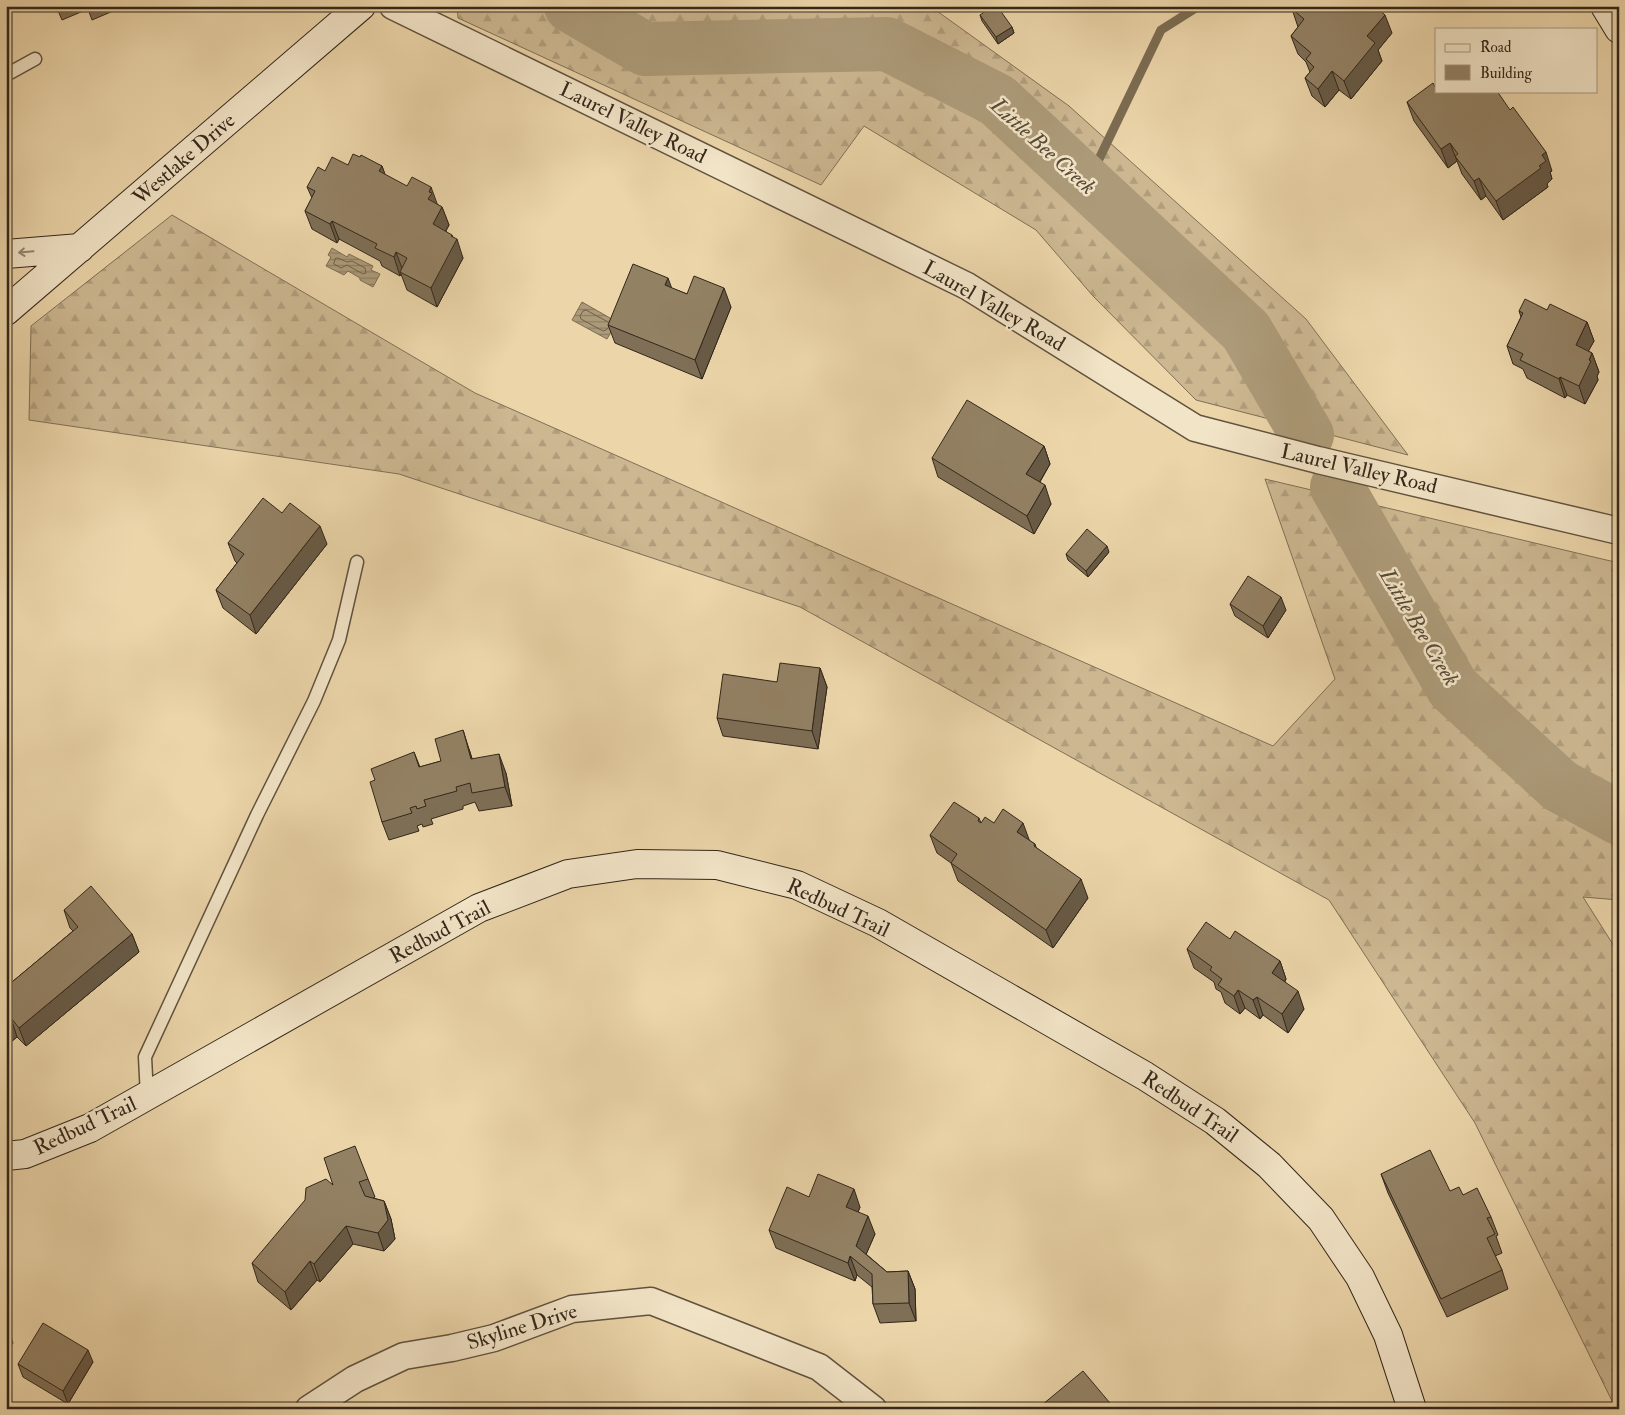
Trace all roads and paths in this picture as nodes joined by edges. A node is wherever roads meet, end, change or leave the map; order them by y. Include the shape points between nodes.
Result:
1 (361, 6) edge
2 (393, 6) edge
3 (1605, 6) edge
4 (1619, 29) edge
5 (35, 59) dead end
6 (6, 75) edge
7 (80, 248) junction
8 (6, 254) edge
9 (6, 311) edge
10 (1619, 531) edge
11 (357, 562) dead end
12 (147, 1096) junction
13 (6, 1156) edge
14 (309, 1409) edge
15 (872, 1409) edge
16 (1412, 1409) edge

1 - 7 street, Westlake Drive
2 - 10 street, Laurel Valley Road via 967,286 1195,428
3 - 4 street
5 - 6 lane
7 -> 8 street
7 - 9 street, Westlake Drive
11 - 12 lane via 339,640 314,701 257,814 145,1057
12 - 13 street, Redbud Trail via 90,1128 25,1154
12 - 16 street, Redbud Trail via 479,908 568,874 636,864 717,865 797,885 878,923 1145,1076 1215,1121 1269,1165 1321,1220 1360,1277 1388,1335
14 - 15 street, Skyline Drive via 355,1379 404,1356 494,1338 572,1309 651,1301 819,1367

